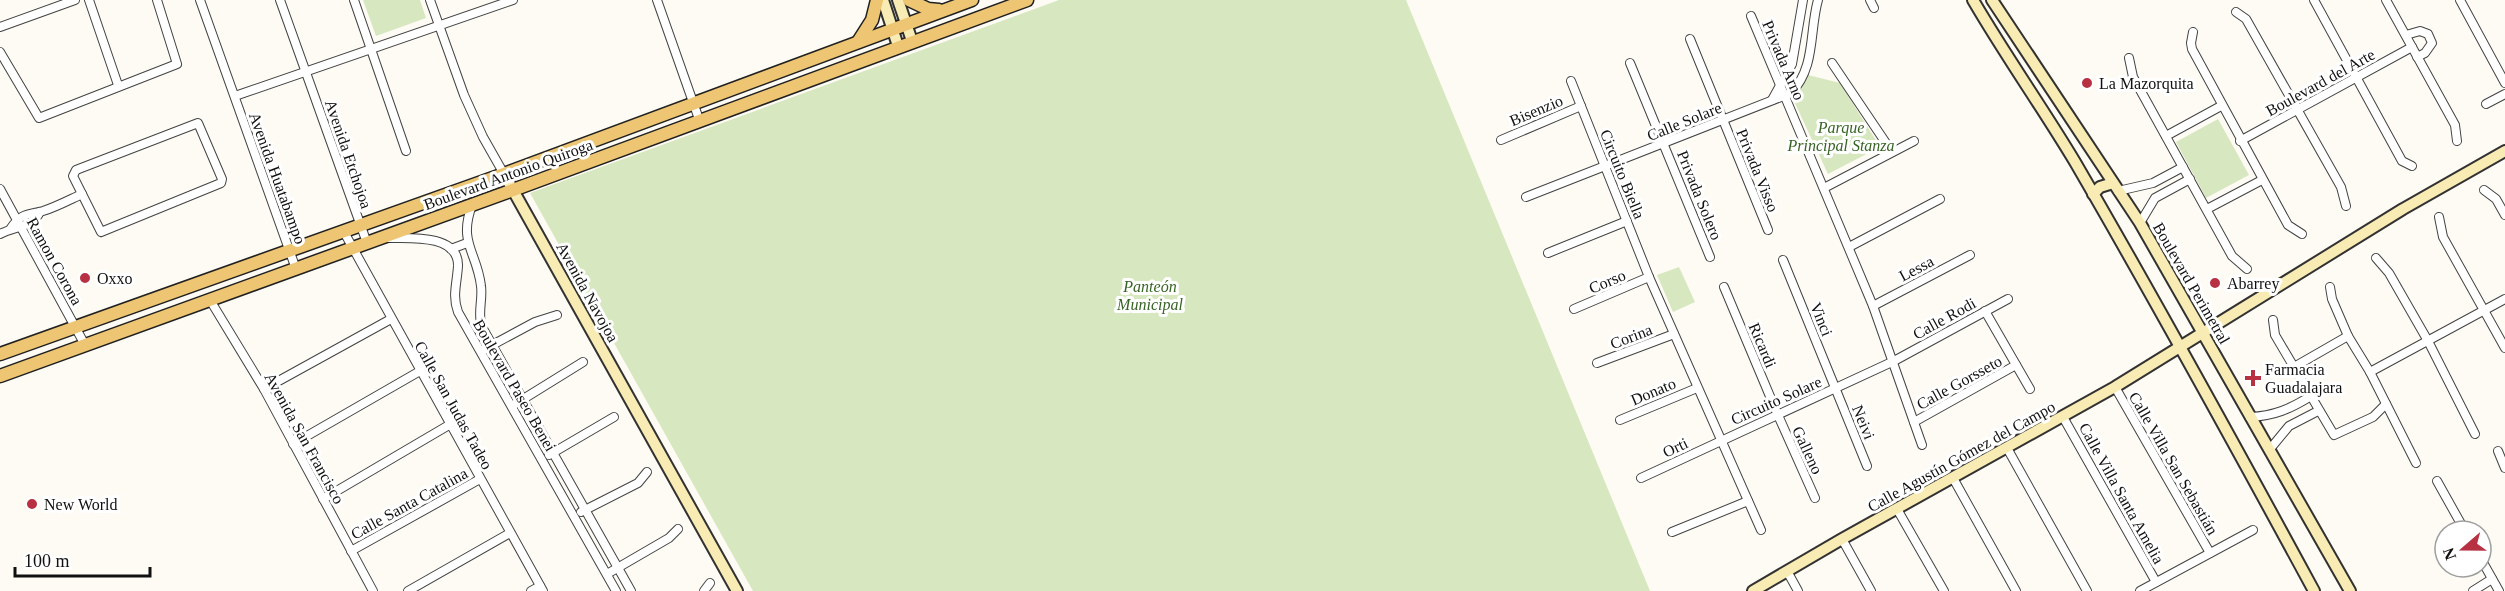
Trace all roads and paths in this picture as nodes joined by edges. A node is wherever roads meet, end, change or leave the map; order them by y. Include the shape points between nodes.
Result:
1 (75, 0) edge
2 (89, 0) edge
3 (157, 0) edge
4 (201, 0) edge
5 (280, 0) edge
6 (354, 0) edge
7 (430, 0) edge
8 (657, 0) edge
9 (877, 0) edge
10 (883, 0) edge
11 (898, 0) edge
12 (909, 0) edge
13 (972, 0) edge
14 (1027, 0) edge
15 (1803, 0) edge
16 (1818, 0) edge
17 (1973, 0) edge
18 (1992, 0) edge
19 (2314, 0) edge
20 (2386, 0) edge
21 (2460, 0) edge
22 (509, 1) edge
23 (946, 10) junction
24 (2236, 12) dead end
25 (1981, 13) junction
26 (1751, 16) dead end
27 (2003, 17) junction
28 (906, 24) junction
29 (440, 26) junction
30 (0, 27) edge
31 (893, 29) junction
32 (2193, 32) dead end
33 (2406, 35) junction
34 (1798, 37) junction
35 (1813, 38) junction
36 (1690, 39) dead end
37 (912, 41) junction
38 (858, 42) junction
39 (898, 46) junction
40 (2412, 47) junction
41 (372, 50) junction
42 (1, 56) edge
43 (2417, 57) junction
44 (2129, 58) dead end
45 (1630, 63) dead end
46 (1832, 63) dead end
47 (306, 73) junction
48 (2356, 78) junction
49 (1571, 81) dead end
50 (2505, 83) edge
51 (118, 85) junction
52 (1781, 86) junction
53 (2505, 94) edge
54 (235, 96) junction
55 (1785, 97) junction
56 (1772, 100) junction
57 (693, 102) junction
58 (2486, 104) dead end
59 (1581, 106) junction
60 (2221, 106) junction
61 (2299, 110) junction
62 (1724, 120) junction
63 (700, 122) junction
64 (2166, 136) junction
65 (1501, 140) dead end
66 (1914, 141) dead end
67 (2240, 141) junction
68 (2457, 141) dead end
69 (1664, 144) junction
70 (406, 151) dead end
71 (2505, 151) edge
72 (1892, 152) junction
73 (2183, 166) junction
74 (2412, 166) dead end
75 (1606, 167) junction
76 (504, 174) junction
77 (2190, 178) junction
78 (2161, 179) junction
79 (2262, 180) junction
80 (2116, 187) junction
81 (1824, 188) junction
82 (0, 189) edge
83 (513, 190) junction
84 (2167, 190) junction
85 (2484, 190) dead end
86 (82, 194) junction
87 (2093, 194) junction
88 (1526, 197) dead end
89 (1940, 199) dead end
90 (472, 205) junction
91 (2346, 206) dead end
92 (2207, 209) junction
93 (40, 212) junction
94 (2505, 215) edge
95 (2439, 217) dead end
96 (17, 220) junction
97 (1627, 221) junction
98 (2140, 223) junction
99 (360, 226) junction
100 (11, 228) junction
101 (22, 228) junction
102 (1768, 230) dead end
103 (344, 232) junction
104 (0, 234) edge
105 (2302, 234) dead end
106 (381, 238) junction
107 (367, 243) junction
108 (467, 243) junction
109 (1849, 248) junction
110 (352, 249) junction
111 (451, 249) junction
112 (290, 251) junction
113 (1548, 253) dead end
114 (1970, 255) dead end
115 (1710, 257) dead end
116 (2376, 258) dead end
117 (1783, 260) dead end
118 (296, 269) junction
119 (2247, 269) dead end
120 (1649, 277) junction
121 (1724, 287) dead end
122 (2330, 287) dead end
123 (2008, 299) dead end
124 (2505, 299) edge
125 (210, 300) junction
126 (1873, 306) junction
127 (1574, 309) dead end
128 (2484, 310) junction
129 (1985, 311) junction
130 (557, 315) dead end
131 (391, 319) junction
132 (2273, 320) dead end
133 (76, 328) junction
134 (2203, 333) junction
135 (1674, 334) junction
136 (2348, 336) junction
137 (2428, 341) junction
138 (85, 345) junction
139 (492, 345) junction
140 (2182, 347) junction
141 (2505, 348) edge
142 (481, 351) junction
143 (0, 354) edge
144 (1894, 361) junction
145 (583, 362) dead end
146 (1597, 363) dead end
147 (2016, 365) junction
148 (2295, 367) junction
149 (420, 371) junction
150 (2370, 372) junction
151 (0, 376) edge
152 (2115, 387) junction
153 (1697, 388) junction
154 (1836, 388) junction
155 (264, 389) junction
156 (2030, 389) dead end
157 (2311, 396) junction
158 (522, 400) junction
159 (2385, 404) junction
160 (512, 406) junction
161 (2287, 411) junction
162 (2318, 411) junction
163 (1777, 413) junction
164 (614, 417) dead end
165 (2064, 417) junction
166 (2250, 417) junction
167 (1620, 420) dead end
168 (1914, 422) junction
169 (2294, 422) junction
170 (449, 425) junction
171 (2475, 434) dead end
172 (1720, 440) junction
173 (293, 444) junction
174 (1922, 445) dead end
175 (2007, 448) junction
176 (2270, 449) junction
177 (2498, 451) dead end
178 (552, 454) junction
179 (543, 459) junction
180 (2416, 463) dead end
181 (1867, 466) dead end
182 (2505, 468) edge
183 (647, 472) dead end
184 (1641, 477) dead end
185 (1953, 478) junction
186 (480, 479) junction
187 (2437, 481) dead end
188 (1815, 498) dead end
189 (323, 499) junction
190 (1748, 501) junction
191 (1898, 509) junction
192 (585, 510) junction
193 (575, 515) junction
194 (2458, 519) edge
195 (678, 529) dead end
196 (1761, 530) dead end
197 (2253, 530) dead end
198 (1672, 532) dead end
199 (510, 533) junction
200 (1842, 539) junction
201 (351, 550) junction
202 (2210, 553) junction
203 (618, 567) junction
204 (1787, 571) junction
205 (607, 574) junction
206 (2492, 579) joint
207 (2156, 582) junction
208 (710, 583) dead end
209 (541, 589) edge
210 (373, 591) edge
211 (408, 591) edge
212 (531, 591) edge
213 (616, 591) edge
214 (631, 591) edge
215 (704, 591) edge
216 (737, 591) edge
217 (1754, 591) edge
218 (1798, 591) edge
219 (1871, 591) edge
220 (1944, 591) edge
221 (2016, 591) edge
222 (2087, 591) edge
223 (2140, 591) edge
224 (2314, 591) edge
225 (2350, 591) edge
226 (2473, 591) edge
227 (2499, 591) edge

1 - 30 street
2 - 51 street
3 - 51 street via 177,64
4 - 54 street, Avenida Huatabampo
5 - 47 street, Avenida Etchojoa
6 - 41 street
7 - 29 street, Avenida Navojoa
8 - 57 street
9 - 38 main road via 872,20
10 - 31 street
11 - 28 street
12 - 23 main road via 928,9
13 - 23 main road, Boulevard Antonio Quiroga
14 - 37 main road, Boulevard Antonio Quiroga
15 - 34 street
16 - 35 street
17 - 25 street
18 - 27 street, Boulevard Perimetral
19 - 48 street
20 - 33 street
21 - 50 street
22 - 29 street
23 - 28 main road, Boulevard Antonio Quiroga
24 - 61 street via 2246,19
25 - 27 street
25 - 87 street
26 - 52 street, Privada Arno
27 - 80 street, Boulevard Perimetral
28 - 31 main road, Boulevard Antonio Quiroga
28 - 37 street
29 - 41 street
29 - 76 street, Avenida Navojoa via 464,95
31 - 38 main road, Boulevard Antonio Quiroga
31 - 39 street
32 - 60 street via 2192,49
33 - 40 street
33 - 43 street via 2424,31 2431,39 2430,49
34 - 35 street
34 - 52 street via 1792,64
35 - 55 street via 1803,77
36 - 62 street, Privada Visso
37 - 39 main road, Boulevard Antonio Quiroga
38 - 57 main road, Boulevard Antonio Quiroga
39 - 63 main road, Boulevard Antonio Quiroga
40 - 43 street
40 - 48 street, Boulevard del Arte
41 - 47 street
41 - 70 street
42 - 51 street via 39,118
43 - 68 street via 2455,125
44 - 64 street via 2133,77
45 - 69 street, Privada Solero
46 - 72 street
47 - 54 street
47 - 99 street, Avenida Etchojoa
48 - 61 street, Boulevard del Arte
48 - 74 street via 2402,161
49 - 59 street, Circuito Biella
52 - 55 street, Privada Arno
52 - 56 street
53 - 58 street
54 - 112 street, Avenida Huatabampo
55 - 56 street, Calle Solare
55 - 81 street, Privada Arno
56 - 62 street, Calle Solare
57 - 63 street
57 - 76 main road, Boulevard Antonio Quiroga
59 - 65 street, Bisenzio
59 - 75 street, Circuito Biella
60 - 64 street
60 - 67 street
61 - 67 street, Boulevard del Arte
61 - 91 street via 2341,187
62 - 69 street, Calle Solare
62 - 102 street, Privada Visso
63 - 83 main road, Boulevard Antonio Quiroga
64 - 73 street
66 - 72 street
67 - 79 street
69 - 75 street, Calle Solare
69 - 115 street, Privada Solero
71 - 134 street, Calle Agustín Gómez del Campo via 2403,208
72 - 81 street
73 - 77 street
73 - 78 street
75 - 88 street, Calle Solare
75 - 97 street, Circuito Biella
76 - 83 street, Avenida Navojoa
76 - 99 main road, Boulevard Antonio Quiroga
77 - 84 street
77 - 92 street
78 - 80 street
78 - 84 street
79 - 92 street
79 - 105 street via 2288,225
80 - 87 street via 2105,184
80 - 98 street, Boulevard Perimetral
81 - 109 street, Privada Arno
82 - 96 street, Ramon Corona
83 - 90 main road, Boulevard Antonio Quiroga
83 - 216 street, Avenida Navojoa
84 - 98 street via 2149,205
85 - 94 street via 2496,199
86 - 86 street via 73,176 76,170 198,123 222,182 104,232 99,230
86 - 93 street
87 - 140 street
89 - 109 street
90 - 106 main road, Boulevard Antonio Quiroga
90 - 108 street, Boulevard Paseo Benei via 466,224
92 - 119 street via 2232,256
93 - 96 street
93 - 101 street via 36,220
95 - 128 street via 2443,237
96 - 100 street
96 - 101 street, Ramon Corona
97 - 113 street
97 - 120 street, Circuito Biella
98 - 134 street, Boulevard Perimetral
99 - 103 main road, Boulevard Antonio Quiroga
99 - 107 street, Avenida Etchojoa
100 - 101 street
100 - 104 street
101 - 133 street, Ramon Corona
103 - 110 street, Calle San Judas Tadeo
103 - 112 main road, Boulevard Antonio Quiroga
106 - 107 main road, Boulevard Antonio Quiroga
106 - 111 street via 418,238
107 - 110 main road, Boulevard Antonio Quiroga
108 - 111 street
108 - 139 street, Boulevard Paseo Benei via 480,279 480,322
109 - 126 street
110 - 118 main road, Boulevard Antonio Quiroga
110 - 131 street, Calle San Judas Tadeo
111 - 142 street, Boulevard Paseo Benei via 458,262 456,305
112 - 118 street, Avenida Huatabampo
112 - 133 main road, Boulevard Antonio Quiroga
114 - 126 street, Lessa
116 - 137 street via 2389,273
117 - 154 street, Vinci
118 - 125 main road, Boulevard Antonio Quiroga
120 - 127 street, Corso
120 - 135 street, Circuito Solare
121 - 163 street, Ricardi
122 - 136 street
123 - 129 street, Calle Rodi
124 - 128 street
125 - 138 main road, Boulevard Antonio Quiroga
125 - 155 street, Avenida San Francisco
126 - 144 street
128 - 137 street
128 - 141 street
129 - 144 street, Calle Rodi
129 - 147 street
130 - 139 street
131 - 149 street, Calle San Judas Tadeo
131 - 155 street
132 - 148 street via 2275,335
133 - 138 street, Ramon Corona
133 - 143 main road, Boulevard Antonio Quiroga
134 - 140 street, Calle Agustín Gómez del Campo
134 - 166 street, Boulevard Perimetral
135 - 146 street, Corina
135 - 153 street, Circuito Solare
136 - 148 street
136 - 150 street
137 - 150 street
137 - 171 street
138 - 151 main road, Boulevard Antonio Quiroga
139 - 142 street
139 - 158 street, Boulevard Paseo Benei
140 - 152 street, Calle Agustín Gómez del Campo
140 - 224 street
142 - 160 street, Boulevard Paseo Benei
144 - 154 street, Circuito Solare
144 - 168 street
145 - 158 street
147 - 156 street
147 - 168 street, Calle Gorsseto
148 - 157 street
149 - 170 street, Calle San Judas Tadeo
149 - 173 street
150 - 159 street
152 - 165 street, Calle Agustín Gómez del Campo
152 - 202 street, Calle Villa San Sebastián
153 - 167 street, Donato
153 - 172 street, Circuito Solare
154 - 163 street, Circuito Solare
154 - 181 street, Neivi
155 - 173 street, Avenida San Francisco
157 - 161 street
157 - 162 street
158 - 160 street
158 - 178 street, Boulevard Paseo Benei
159 - 162 street via 2373,417 2334,435
159 - 180 street
160 - 179 street, Boulevard Paseo Benei
161 - 166 street
161 - 169 street
162 - 169 street
163 - 172 street, Circuito Solare
163 - 188 street, Galleno
164 - 178 street
165 - 175 street, Calle Agustín Gómez del Campo
165 - 207 street, Calle Villa Santa Amelia
166 - 176 street, Boulevard Perimetral
168 - 174 street
169 - 176 street
170 - 186 street, Calle San Judas Tadeo
170 - 189 street
172 - 184 street, Orti
172 - 190 street
173 - 189 street, Avenida San Francisco
175 - 185 street, Calle Agustín Gómez del Campo
175 - 222 street
176 - 225 street, Boulevard Perimetral
177 - 182 street
178 - 179 street
178 - 192 street, Boulevard Paseo Benei
179 - 193 street, Boulevard Paseo Benei
183 - 192 street via 638,483
185 - 191 street, Calle Agustín Gómez del Campo
185 - 221 street
186 - 199 street, Calle San Judas Tadeo
186 - 201 street, Calle Santa Catalina
187 - 194 street
189 - 201 street, Avenida San Francisco
190 - 196 street
190 - 198 street
191 - 200 street, Calle Agustín Gómez del Campo
191 - 220 street
192 - 193 street
192 - 203 street, Boulevard Paseo Benei
193 - 205 street, Boulevard Paseo Benei
195 - 203 street
197 - 202 street
199 - 209 street, Calle San Judas Tadeo
199 - 211 street
200 - 204 street, Calle Agustín Gómez del Campo
200 - 219 street
201 - 210 street, Avenida San Francisco
202 - 207 street
203 - 205 street
203 - 214 street, Boulevard Paseo Benei
204 - 217 street, Calle Agustín Gómez del Campo
204 - 218 street
205 - 213 street, Boulevard Paseo Benei
206 - 226 street
206 - 227 street
207 - 223 street
208 - 215 street
209 - 212 street

